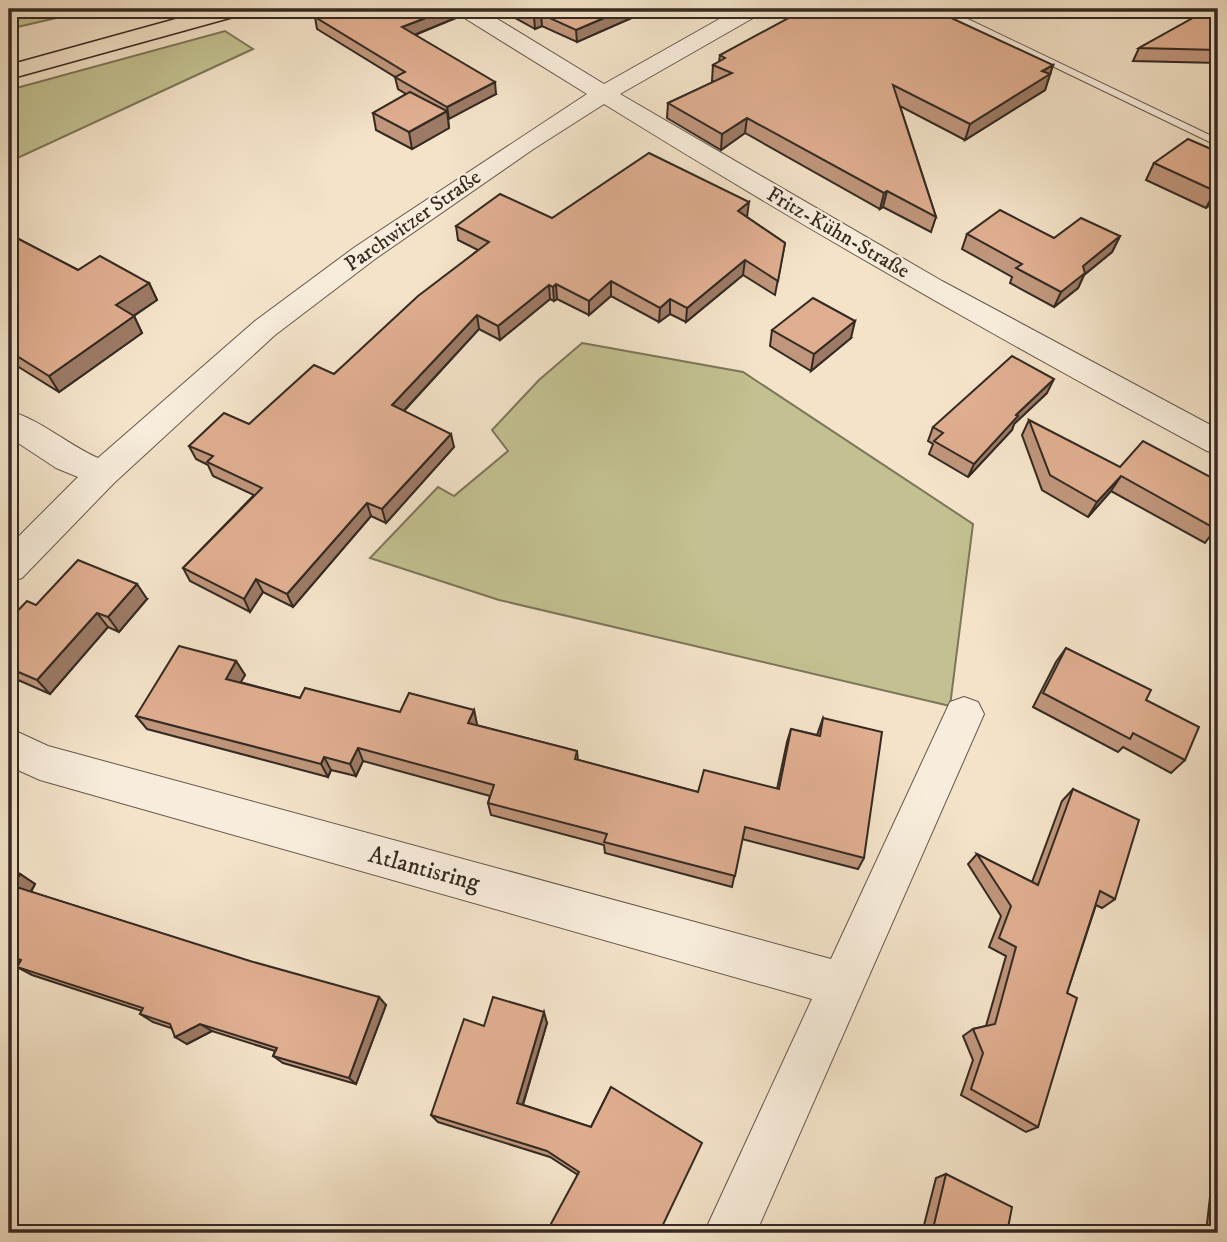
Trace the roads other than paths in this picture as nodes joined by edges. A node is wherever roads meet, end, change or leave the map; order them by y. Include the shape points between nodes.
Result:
1 (166, 9) edge
2 (236, 9) edge
3 (466, 9) edge
4 (752, 9) edge
5 (939, 9) edge
6 (9, 51) edge
7 (9, 72) edge
8 (602, 95) junction
9 (1218, 142) edge
10 (9, 422) edge
11 (1218, 443) edge
12 (102, 474) junction
13 (9, 568) edge
14 (964, 714) dead end
15 (9, 746) edge
16 (842, 985) junction
17 (730, 1233) edge

1 - 6 highway
2 - 7 highway
3 - 8 street, Fritz-Kühn-Straße
4 - 8 street, Parchwitzer Straße
5 - 9 lane
8 - 11 street, Fritz-Kühn-Straße via 955,302
8 - 12 street, Parchwitzer Straße via 365,253 265,328
10 - 12 street via 68,459
12 - 13 street, Parchwitzer Straße
14 - 16 street
15 - 16 street, Atlantisring via 40,762
16 - 17 street

